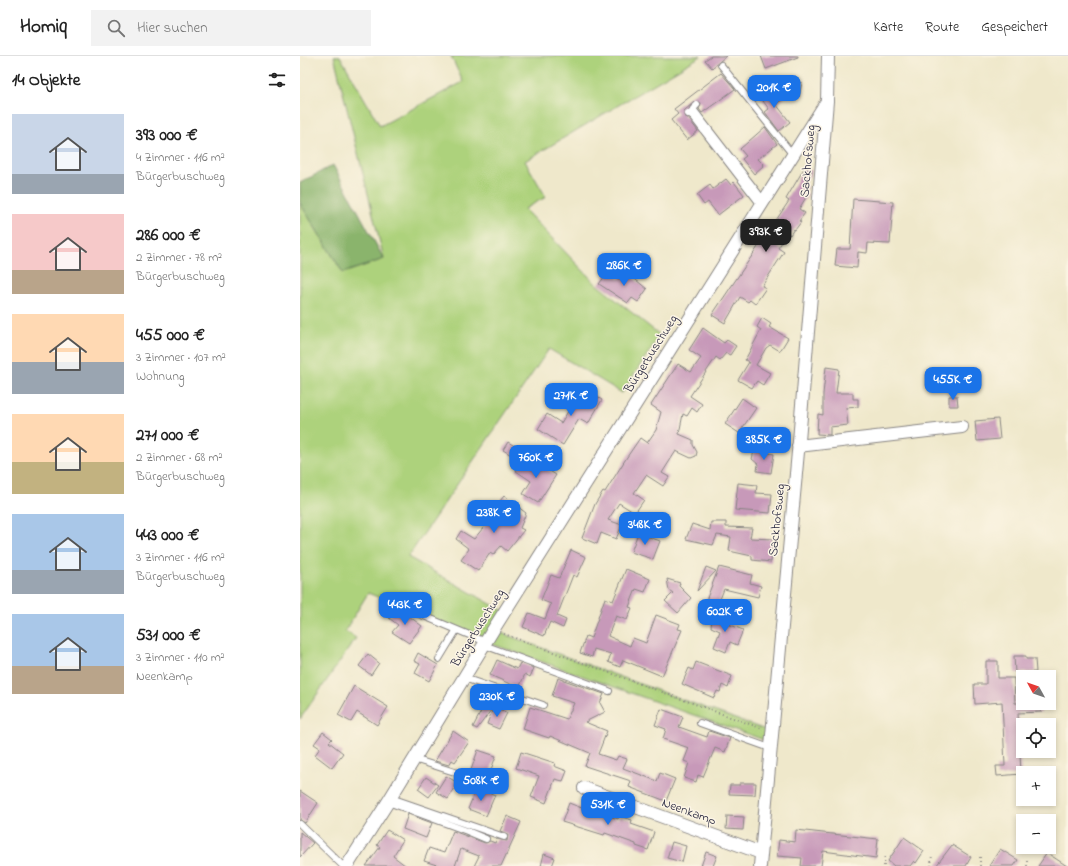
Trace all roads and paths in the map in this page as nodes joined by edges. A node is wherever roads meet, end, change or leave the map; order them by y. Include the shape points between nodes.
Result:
1 (828, 56) edge
2 (721, 65) dead end
3 (827, 101) junction
4 (697, 105) dead end
5 (688, 114) dead end
6 (793, 156) junction
7 (763, 203) junction
8 (962, 426) dead end
9 (798, 446) junction
10 (412, 611) dead end
11 (493, 630) junction
12 (456, 631) junction
13 (485, 644) junction
14 (439, 659) dead end
15 (464, 678) junction
16 (609, 691) dead end
17 (543, 705) dead end
18 (700, 723) dead end
19 (771, 732) junction
20 (770, 748) junction
21 (414, 759) junction
22 (467, 776) dead end
23 (584, 788) dead end
24 (390, 800) junction
25 (300, 824) edge
26 (504, 837) dead end
27 (486, 839) dead end
28 (885, 852) dead end
29 (761, 853) junction
30 (932, 855) dead end
31 (980, 857) dead end
32 (1027, 860) dead end
33 (343, 866) edge
34 (347, 866) edge
35 (760, 866) edge
36 (884, 866) edge
37 (931, 866) edge
38 (980, 866) edge
39 (1027, 866) edge

1 - 3 street, Sackhofsweg
2 - 6 lane
3 - 6 street, Bürgerbuschweg
3 - 9 street, Sackhofsweg
4 - 7 lane via 693,109
5 - 7 lane via 690,113
6 - 7 street, Bürgerbuschweg
7 - 11 street, Bürgerbuschweg
8 - 9 street
9 - 19 street, Sackhofsweg
10 - 12 lane
11 - 13 street, Bürgerbuschweg
11 - 19 path
12 - 13 lane
12 - 14 lane
13 - 15 street, Bürgerbuschweg
13 - 16 lane
15 - 17 lane
15 - 21 street, Bürgerbuschweg
18 - 20 lane
19 - 20 street, Sackhofsweg
20 - 29 street, Sackhofsweg
21 - 22 lane
21 - 24 street, Bürgerbuschweg
23 - 29 street, Neenkamp
24 - 26 lane
24 - 27 lane
24 - 34 street, Bürgerbuschweg
25 - 33 lane
28 - 36 path
29 - 35 street, Sackhofsweg
30 - 37 path
31 - 38 path
32 - 39 path

